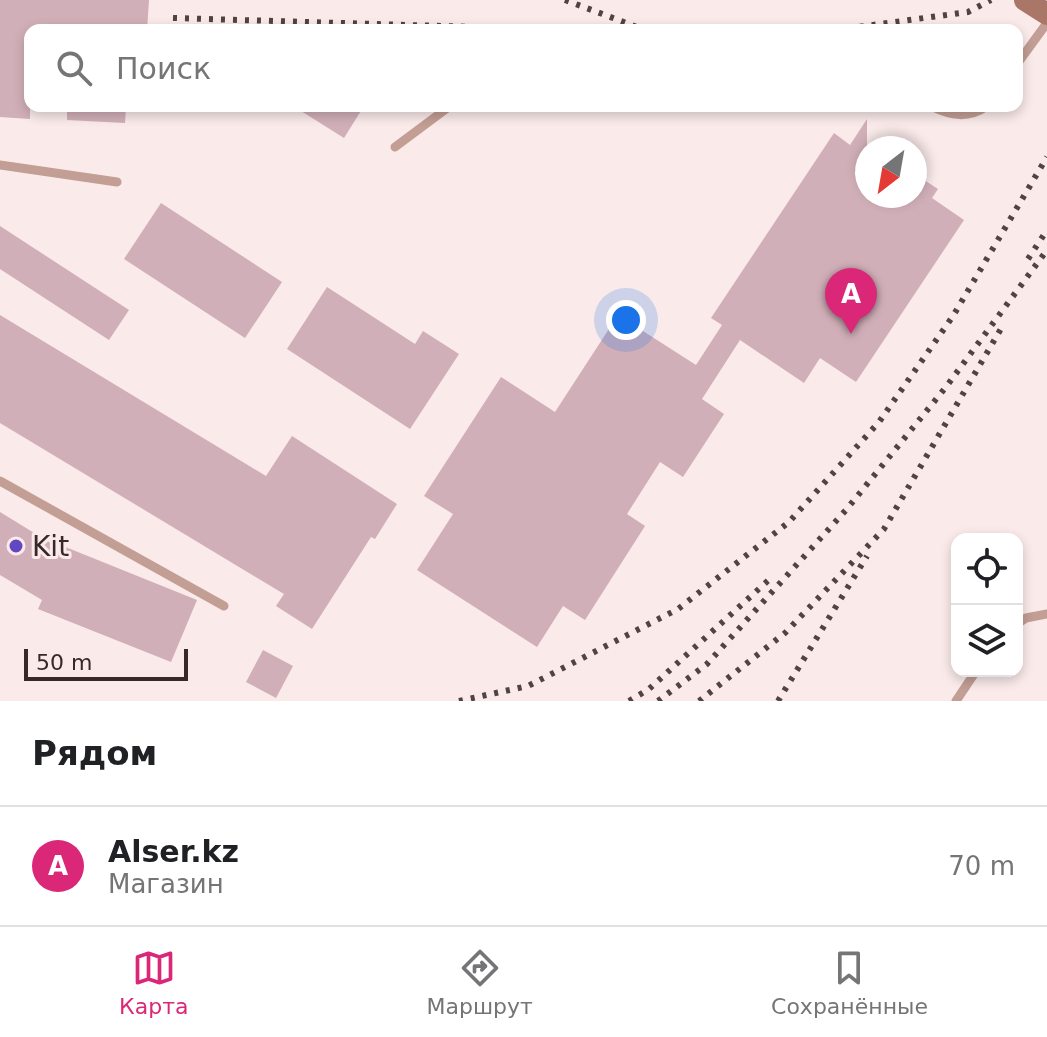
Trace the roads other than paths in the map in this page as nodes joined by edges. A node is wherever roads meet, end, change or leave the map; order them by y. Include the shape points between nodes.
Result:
1 (1025, 0) edge
2 (1047, 14) edge
3 (1047, 23) edge
4 (1023, 56) edge
5 (442, 112) edge
6 (949, 112) edge
7 (978, 112) edge
8 (395, 147) dead end
9 (0, 165) edge
10 (117, 182) dead end
11 (0, 481) edge
12 (224, 606) dead end
13 (1047, 614) edge
14 (1023, 620) edge
15 (972, 677) edge
16 (956, 701) edge

1 - 2 main road
3 - 4 lane
5 - 8 lane
6 - 7 lane
9 - 10 lane
11 - 12 lane
13 - 14 lane
15 - 16 lane

